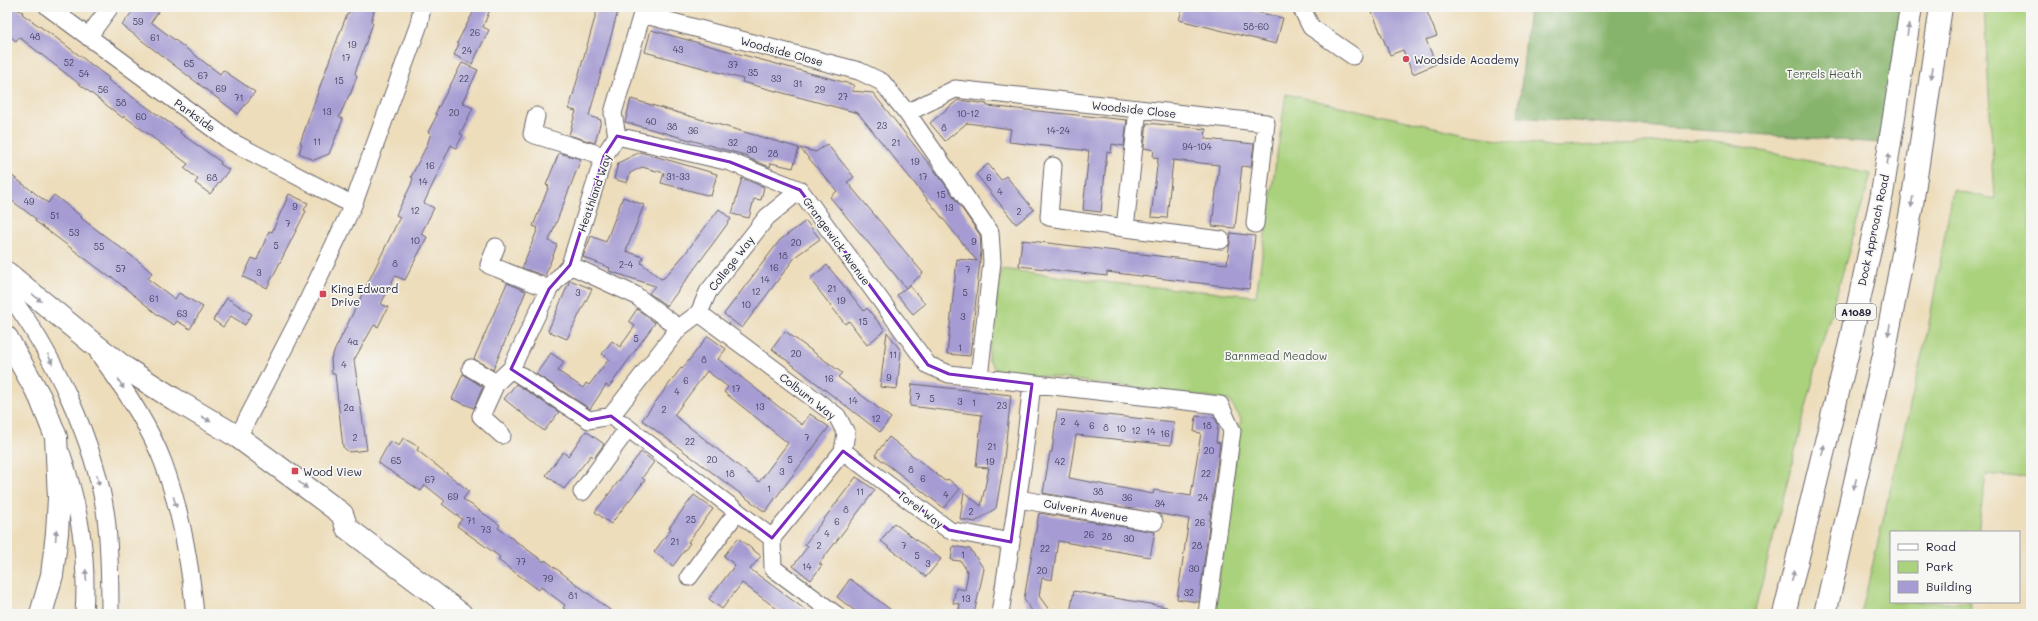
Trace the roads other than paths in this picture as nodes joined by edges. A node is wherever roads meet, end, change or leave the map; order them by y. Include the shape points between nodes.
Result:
1 (48, 7) edge
2 (110, 7) edge
3 (422, 7) edge
4 (1301, 7) edge
5 (1911, 7) edge
6 (1941, 7) edge
7 (643, 11) edge
8 (88, 37) junction
9 (1353, 56) dead end
10 (1138, 109) junction
11 (907, 113) junction
12 (536, 116) dead end
13 (617, 136) junction
14 (604, 156) junction
15 (1053, 166) dead end
16 (800, 190) junction
17 (353, 205) junction
18 (1255, 224) dead end
19 (1125, 228) junction
20 (1221, 240) dead end
21 (496, 247) dead end
22 (570, 264) junction
23 (7, 273) edge
24 (549, 289) junction
25 (7, 292) edge
26 (700, 313) junction
27 (679, 328) junction
28 (7, 338) edge
29 (90, 341) junction
30 (471, 368) dead end
31 (512, 369) junction
32 (979, 377) junction
33 (496, 382) junction
34 (1032, 384) junction
35 (611, 416) junction
36 (628, 428) junction
37 (502, 435) dead end
38 (56, 437) junction
39 (238, 437) junction
40 (843, 451) junction
41 (582, 492) dead end
42 (1018, 499) junction
43 (737, 512) junction
44 (1154, 522) dead end
45 (347, 528) junction
46 (772, 538) junction
47 (1011, 542) junction
48 (689, 576) dead end
49 (41, 614) edge
50 (84, 614) edge
51 (110, 614) edge
52 (195, 614) edge
53 (461, 614) edge
54 (835, 614) edge
55 (1000, 614) edge
56 (1207, 614) edge
57 (1784, 614) edge
58 (1825, 614) edge

1 - 8 street, Parkside
2 - 8 street
3 - 17 street via 419,24
4 - 9 street via 1311,28
57 -> 5 main road, Dock Approach Road / A1089 via 1882,194
6 -> 58 main road, A1089 via 1911,211 1884,355
7 - 11 street, Woodside Close via 859,71 882,82
7 - 13 street via 613,113
8 - 17 street, Parkside via 230,142
10 - 11 street, Woodside Close via 955,89
10 - 18 street, Woodside Close via 1266,123
10 - 19 street
11 - 32 street, Woodside Close via 990,232 992,262
12 - 14 street via 532,134
13 - 14 street, Heathland Way
13 - 16 street, Grangewick Avenue via 730,162
14 - 22 street, Heathland Way
15 - 19 street via 1049,217
16 - 26 street, College Way via 767,217 708,292
16 - 32 street, Grangewick Avenue via 928,365 949,374
17 - 39 street via 302,313
19 - 20 street
21 - 24 street via 489,265
22 - 24 street, Heathland Way
22 - 27 street via 635,295
23 -> 29 main road
24 - 31 street, Heathland Way
25 -> 51 street via 47,350 95,468 106,517
26 - 27 street
26 - 40 street, Colburn Way via 837,416 846,432
27 - 35 street
28 - 38 main road via 40,397
29 -> 39 main road via 168,396
29 -> 52 street via 127,395 163,461 184,535
30 - 33 street
31 - 33 street, Heathland Way
31 - 35 street via 589,420
32 - 34 street, Grangewick Avenue
33 - 37 street via 481,416
34 - 42 street
34 - 56 street, Grangewick Avenue via 1220,405 1232,431
35 - 36 street
36 - 41 street
36 - 43 street
49 -> 38 main road via 52,575 57,533 59,498
50 -> 38 street via 86,583 82,530 70,479
39 -> 45 main road via 342,514
39 - 45 main road via 234,453 335,528
40 - 46 street
40 - 47 street, Torel Way via 949,530
42 - 44 street, Culverin Avenue
42 - 47 street
43 - 46 street
43 - 48 street
45 - 53 main road
46 - 54 street via 773,568
47 - 55 street

